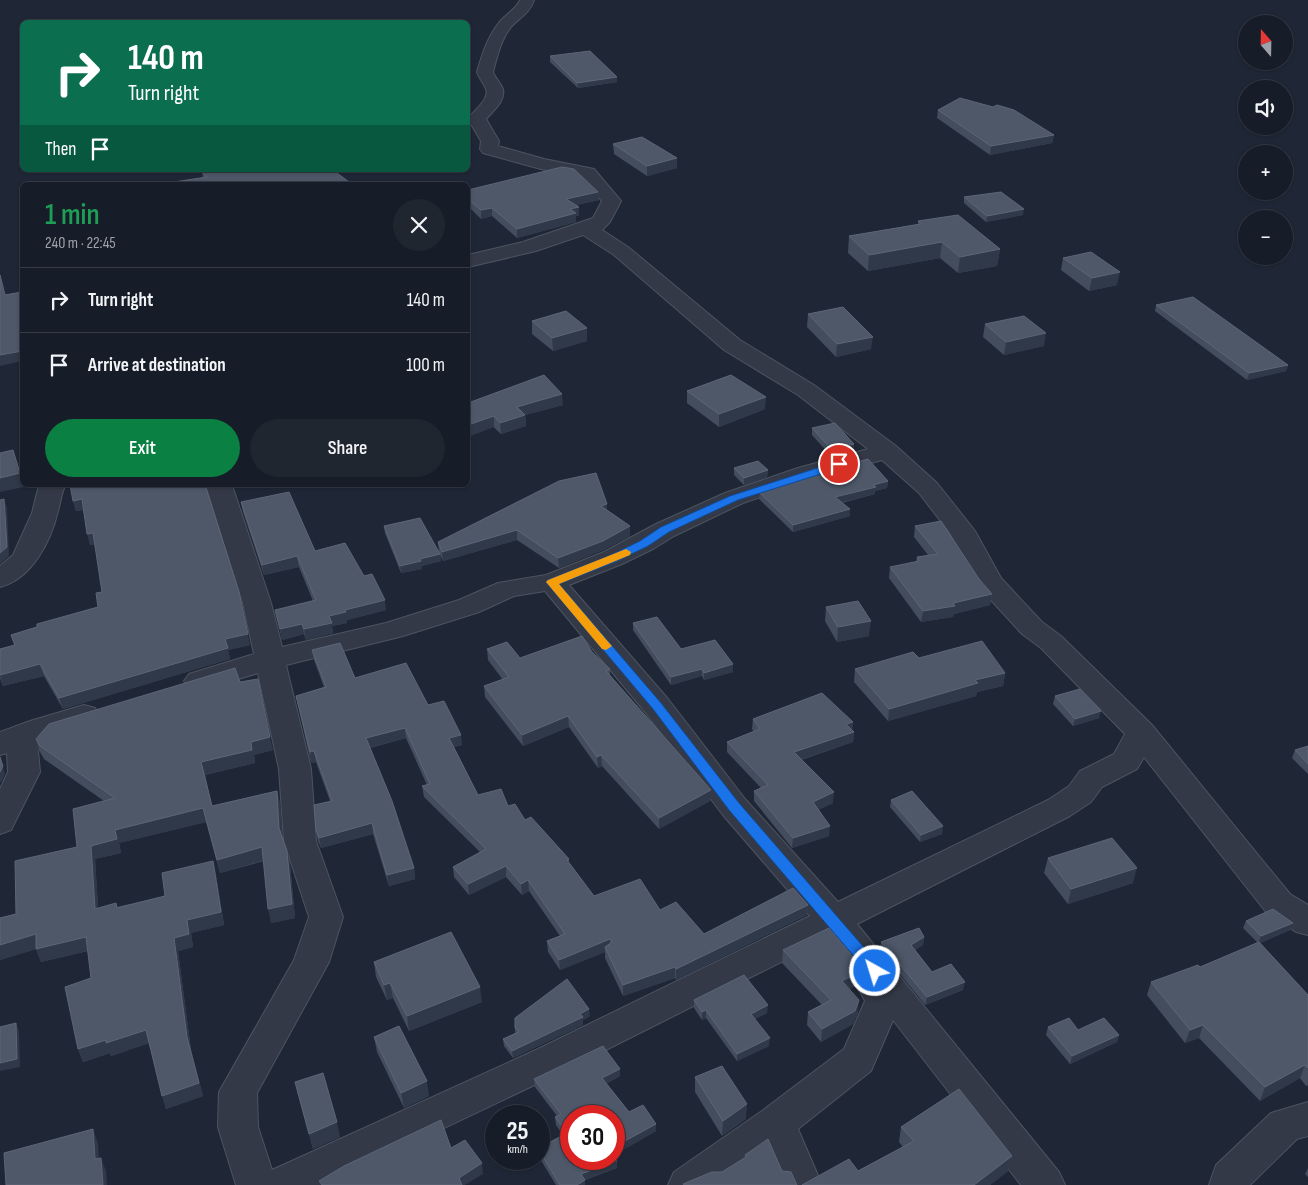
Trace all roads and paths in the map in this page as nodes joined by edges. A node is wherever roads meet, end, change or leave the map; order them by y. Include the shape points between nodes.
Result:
1 (527, 0) edge
2 (600, 222) junction
3 (470, 261) edge
4 (887, 451) junction
5 (51, 487) edge
6 (220, 487) edge
7 (0, 579) edge
8 (552, 582) junction
9 (268, 660) junction
10 (174, 688) edge
11 (107, 708) edge
12 (41, 728) junction
13 (1141, 732) junction
14 (0, 744) edge
15 (0, 822) edge
16 (1308, 922) edge
17 (841, 930) junction
18 (1308, 1119) edge
19 (776, 1123) junction
20 (256, 1185) edge
21 (282, 1185) edge
22 (688, 1185) edge
23 (802, 1185) edge
24 (1045, 1185) edge
25 (1228, 1185) edge

1 - 2 street via 526,5 504,26 490,54 485,72 495,93 477,119 490,141 489,150 588,173 612,201
2 - 3 street via 529,247
2 - 4 street via 589,230 620,250 732,345 806,390
4 - 8 street via 734,498 613,558
4 - 13 street via 928,488 962,531 990,582 1032,628 1051,642
5 - 7 street via 45,513 25,559
6 - 9 street via 257,602
8 - 9 street via 508,589 469,606 393,630
8 - 17 street via 657,706 734,807
9 - 10 street
9 - 20 street via 295,769 300,841 326,917 311,962 238,1092 238,1127
11 - 12 street
12 - 14 street
12 - 15 street via 22,749 24,772
13 - 16 street via 1278,903
13 - 17 street via 1126,761 1091,779 1080,794 1059,808
17 - 19 street via 883,1001 858,1060
17 - 21 street
17 - 24 street
18 - 25 street via 1285,1125 1230,1178
19 - 22 street
19 - 23 street

